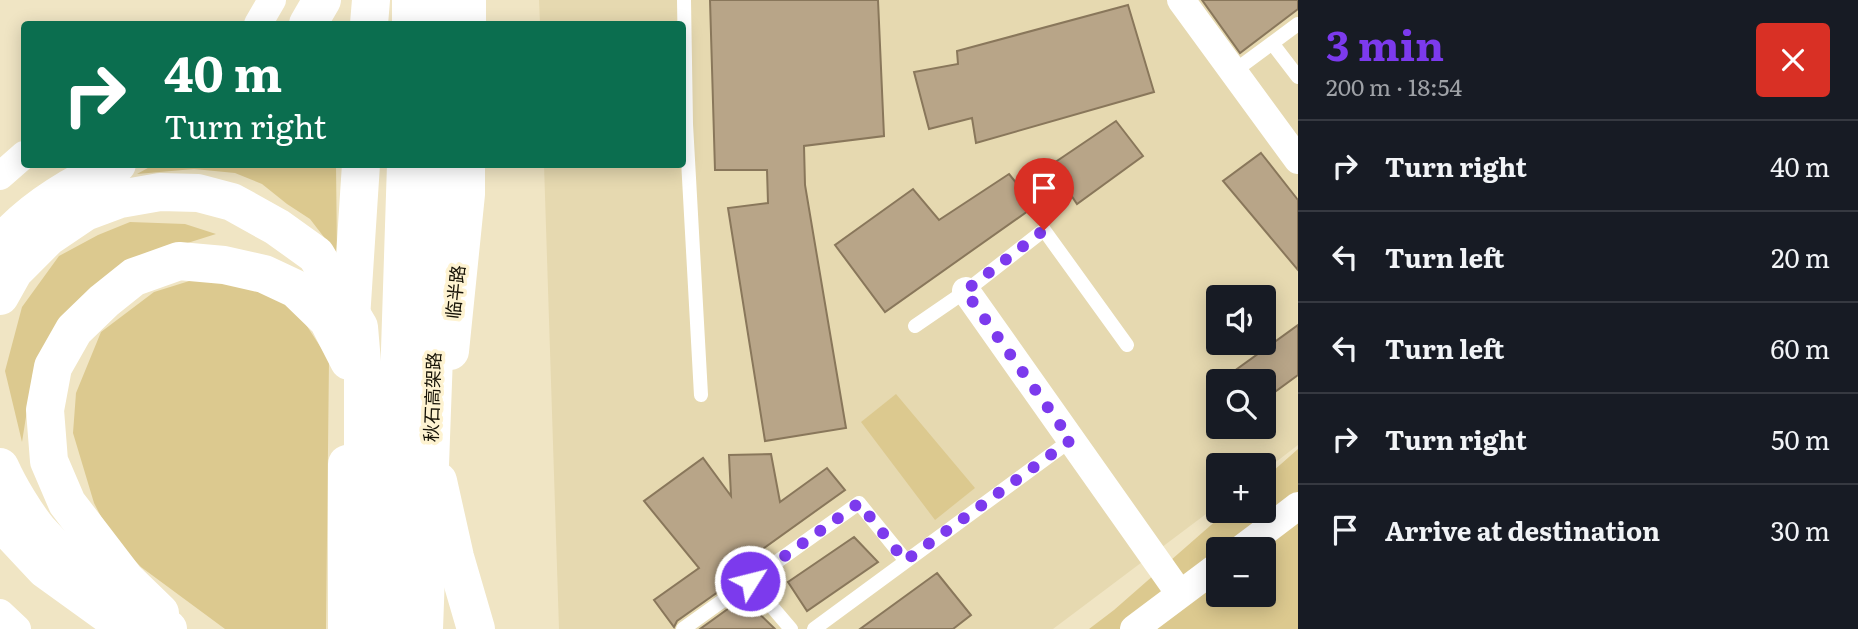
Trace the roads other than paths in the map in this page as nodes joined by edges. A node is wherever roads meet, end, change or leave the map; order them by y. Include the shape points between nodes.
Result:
1 (272, 0) edge
2 (322, 0) edge
3 (371, 0) edge
4 (411, 0) edge
5 (447, 0) edge
6 (467, 0) edge
7 (684, 0) edge
8 (1181, 0) edge
9 (260, 21) edge
10 (310, 21) edge
11 (369, 21) edge
12 (411, 21) edge
13 (446, 21) edge
14 (467, 21) edge
15 (684, 21) edge
16 (1298, 24) edge
17 (1272, 43) junction
18 (1233, 72) junction
19 (1298, 77) edge
20 (686, 141) edge
21 (21, 158) edge
22 (1298, 160) edge
23 (108, 168) edge
24 (361, 168) edge
25 (406, 168) edge
26 (441, 168) edge
27 (466, 168) edge
28 (0, 176) edge
29 (0, 246) edge
30 (965, 291) junction
31 (0, 296) edge
32 (915, 326) dead end
33 (1127, 345) dead end
34 (349, 361) junction
35 (701, 395) dead end
36 (1071, 440) junction
37 (0, 467) edge
38 (438, 481) junction
39 (1298, 506) edge
40 (0, 520) edge
41 (1257, 537) edge
42 (905, 561) junction
43 (1206, 575) edge
44 (750, 581) junction
45 (1180, 594) junction
46 (0, 613) edge
47 (17, 629) edge
48 (128, 629) edge
49 (168, 629) edge
50 (177, 629) edge
51 (347, 629) edge
52 (380, 629) edge
53 (391, 629) edge
54 (424, 629) edge
55 (438, 629) edge
56 (476, 629) edge
57 (683, 629) edge
58 (791, 629) edge
59 (814, 629) edge
60 (1134, 629) edge

1 - 9 street
2 - 10 main road
3 - 11 main road
4 - 12 main road
5 - 13 main road
6 - 14 main road
7 - 15 lane
8 - 18 street
16 - 17 lane
17 - 18 lane
17 - 19 lane
18 - 22 street
20 - 35 lane
21 - 28 street
23 - 29 main road via 54,199
24 - 34 main road
25 - 53 main road, 秋石高架路
26 - 54 main road, 秋石高架路
27 - 38 main road, 临半路
30 - 32 lane
30 - 33 lane via 1044,230
30 - 36 street
31 - 52 main road via 14,271 48,237 85,212 120,199 160,192 198,193 232,202 316,255 359,327 370,577
34 - 50 main road via 328,320 296,289 264,274 224,265 179,261 134,277 74,330 53,367 45,410 50,461 67,503 94,541
34 - 51 main road
36 - 42 lane
36 - 45 street
37 - 49 main road via 39,531 108,590
38 - 55 main road, 临半路
38 - 56 main road
39 - 41 street
40 - 48 main road via 45,569
42 - 44 lane via 859,503
42 - 59 lane
43 - 45 street
44 - 57 lane
44 - 58 lane
45 - 60 street
46 - 47 street

